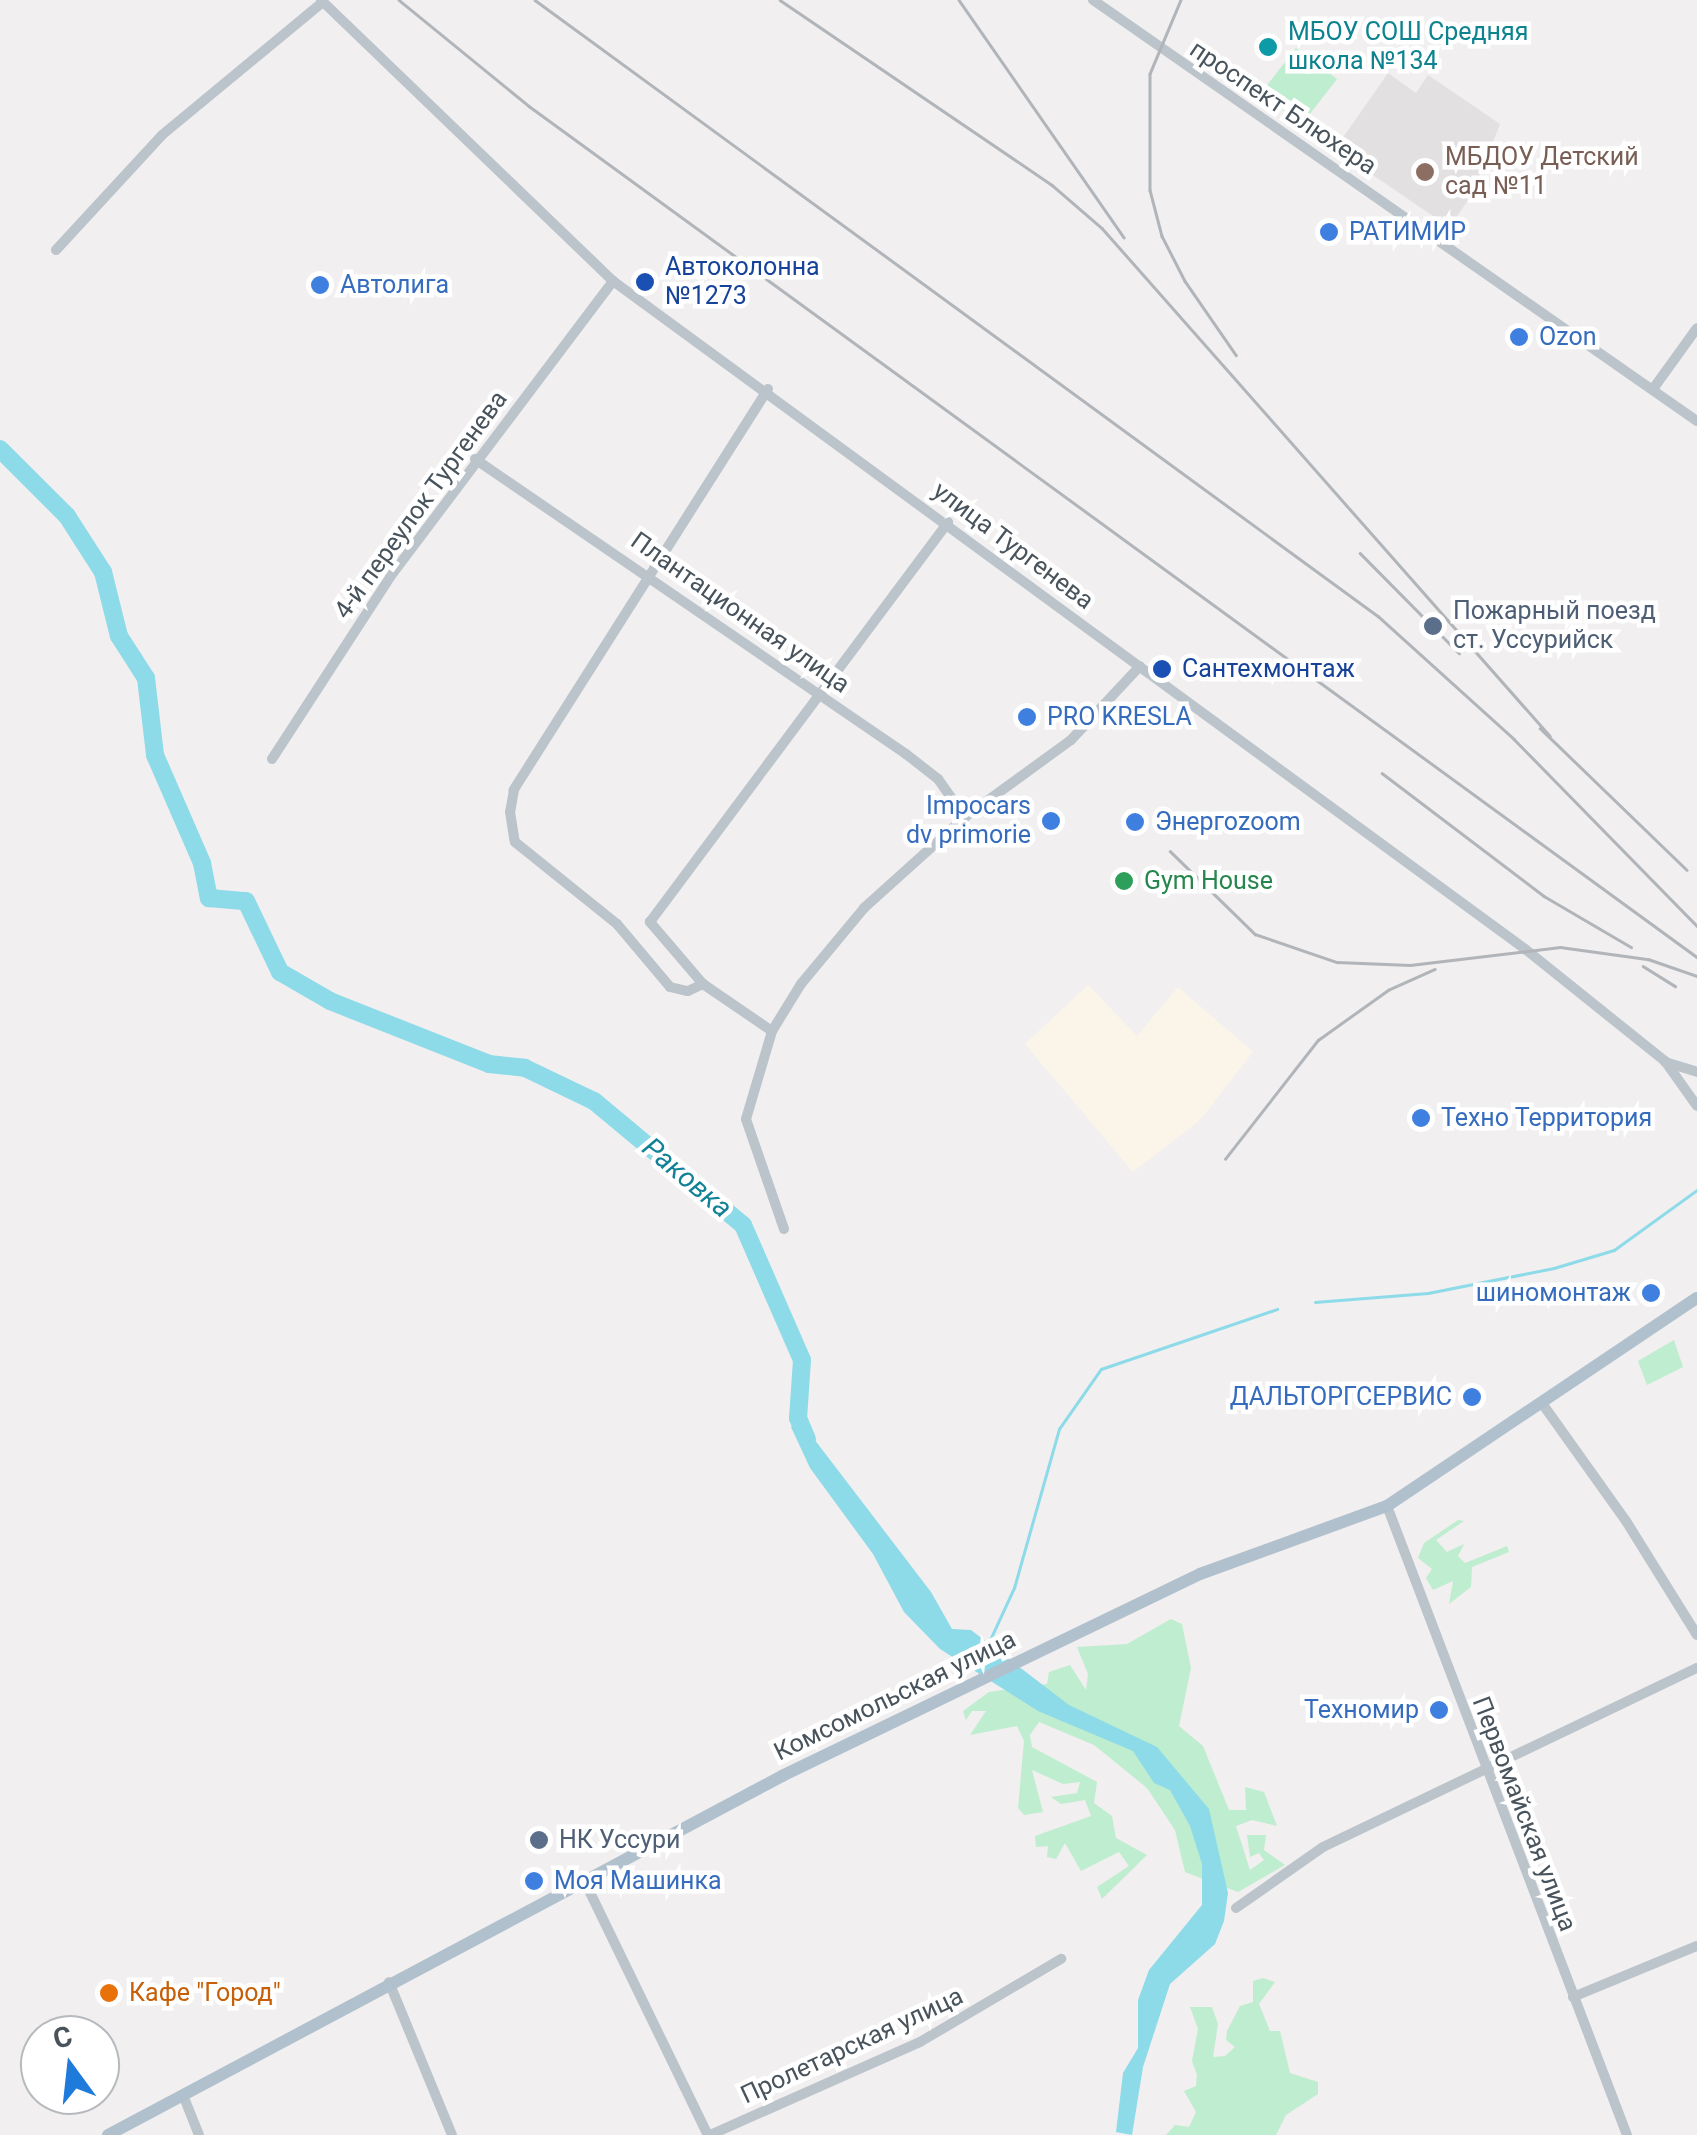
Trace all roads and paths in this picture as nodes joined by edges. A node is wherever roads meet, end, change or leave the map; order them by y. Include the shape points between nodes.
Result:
1 (1093, 0) edge
2 (322, 1) edge
3 (56, 250) dead end
4 (613, 281) junction
5 (1697, 328) edge
6 (768, 389) junction
7 (1654, 389) junction
8 (1697, 421) edge
9 (476, 459) junction
10 (948, 522) junction
11 (649, 572) junction
12 (1140, 666) junction
13 (822, 696) junction
14 (272, 759) dead end
15 (965, 817) junction
16 (703, 984) junction
17 (772, 1031) junction
18 (1664, 1061) junction
19 (1697, 1072) edge
20 (1697, 1106) edge
21 (784, 1228) dead end
22 (1697, 1298) edge
23 (1544, 1406) junction
24 (1387, 1506) junction
25 (1697, 1636) edge
26 (1697, 1668) edge
27 (1486, 1770) junction
28 (582, 1877) junction
29 (1236, 1908) dead end
30 (1697, 1946) edge
31 (1061, 1959) dead end
32 (389, 1982) junction
33 (1574, 1998) junction
34 (183, 2094) junction
35 (108, 2135) edge
36 (199, 2135) edge
37 (452, 2135) edge
38 (709, 2135) edge
39 (1627, 2135) edge

1 - 7 street, проспект Блюхера
2 - 3 street via 162,136
2 - 4 street, улица Тургенева
4 - 6 street, улица Тургенева
4 - 9 street, 4-й переулок Тургенева
5 - 7 street
6 - 10 street, улица Тургенева
6 - 11 street
7 - 8 street, проспект Блюхера
9 - 11 street, Плантационная улица
9 - 14 street, 4-й переулок Тургенева
10 - 12 street, улица Тургенева
10 - 13 street
11 - 13 street, Плантационная улица
11 - 16 street via 514,790 511,828 514,842 617,924 670,987
12 - 15 street via 1071,740
12 - 18 street, улица Тургенева via 1466,904
13 - 15 street, Плантационная улица via 938,779
13 - 16 street via 650,922
15 - 17 street via 828,947
16 - 17 street
17 - 21 street via 746,1119
18 - 19 street
18 - 20 street, улица Тургенева
22 - 23 main road, Комсомольская улица
23 - 24 main road, Комсомольская улица
23 - 25 street via 1626,1520
24 - 27 street, Первомайская улица
24 - 28 main road, Комсомольская улица via 1114,1613
26 - 27 street
27 - 29 street via 1303,1858
27 - 33 street, Первомайская улица
28 - 32 main road, Комсомольская улица
28 - 38 street
30 - 33 street
31 - 38 street, Пролетарская улица via 920,2042
32 - 34 main road, Комсомольская улица
32 - 37 street
33 - 39 street, Первомайская улица
34 - 35 main road, Комсомольская улица
34 - 36 street

